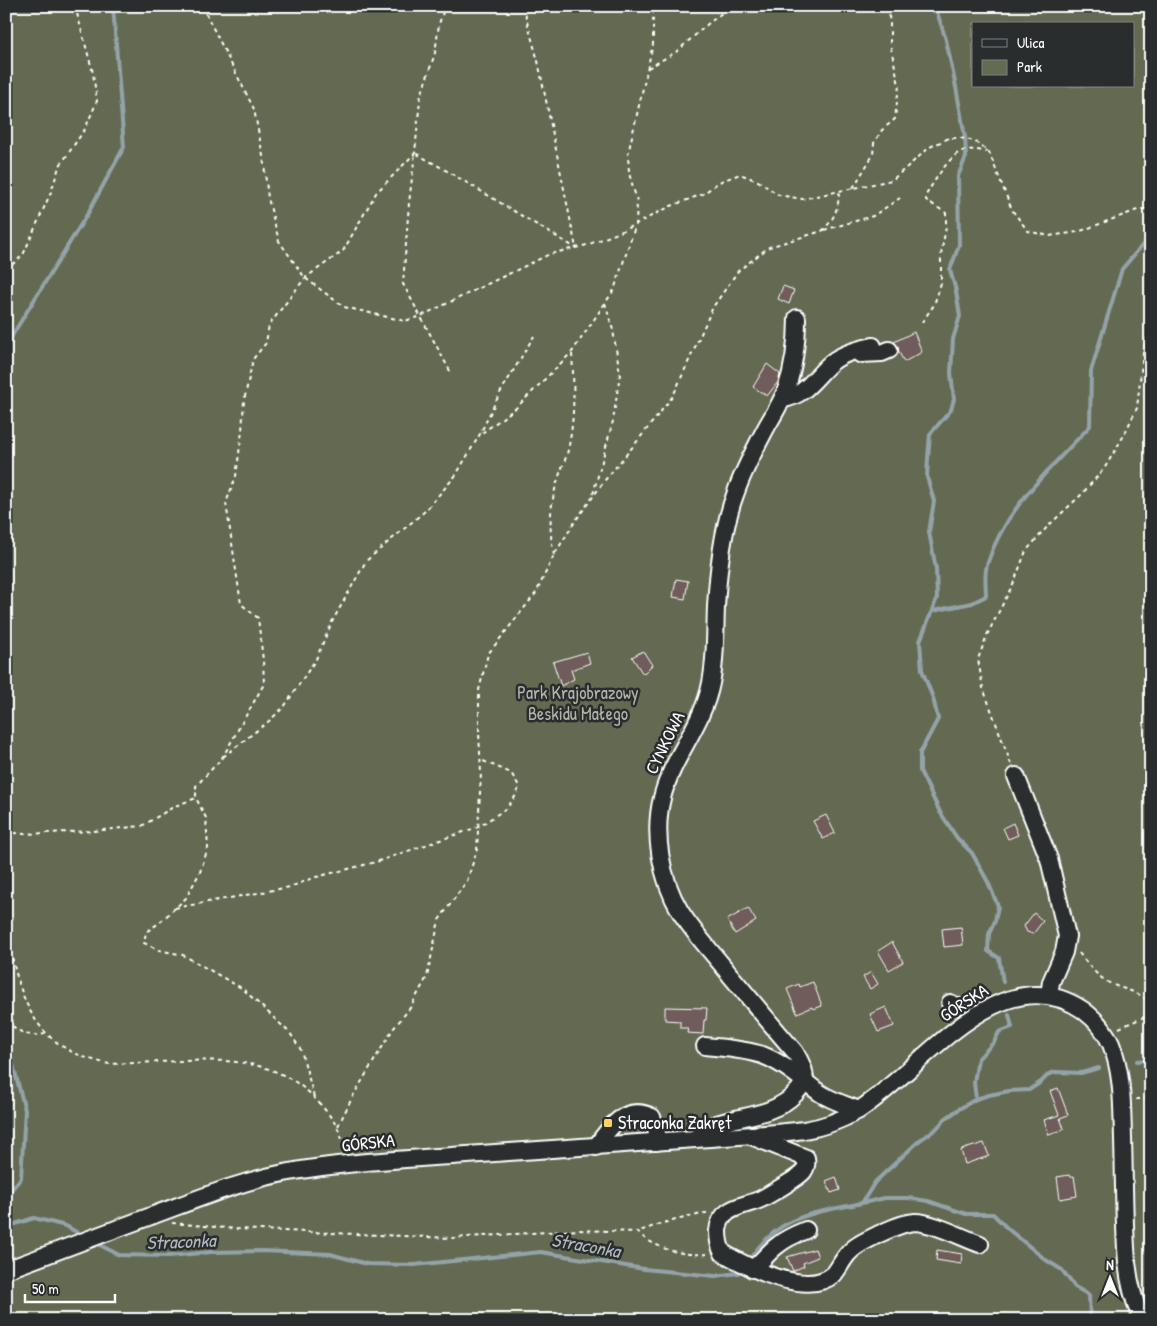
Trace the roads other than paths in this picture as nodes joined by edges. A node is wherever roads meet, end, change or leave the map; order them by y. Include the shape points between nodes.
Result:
1 (797, 318) dead end
2 (872, 346) dead end
3 (890, 350) dead end
4 (845, 354) junction
5 (782, 399) junction
6 (1016, 776) road end
7 (1049, 995) junction
8 (705, 1046) dead end
9 (805, 1080) junction
10 (859, 1110) junction
11 (749, 1135) junction
12 (695, 1139) junction
13 (656, 1142) junction
14 (596, 1147) junction
15 (806, 1230) dead end
16 (980, 1244) dead end
17 (746, 1266) junction
18 (6, 1270) edge
19 (1142, 1320) edge

1 - 5 street, CYNKOWA via 797,339
2 - 4 street
3 - 4 street
4 - 5 street via 807,387 791,398
5 - 9 street, CYNKOWA via 734,499 721,562 712,683 703,712 665,787 658,828 663,866 680,911 795,1052
6 - 7 street via 1049,858 1068,936
7 - 10 street, GÓRSKA via 1012,998 995,1004 956,1030
7 - 19 street, GÓRSKA via 1085,1012 1100,1025 1116,1060 1123,1114 1126,1252 1130,1288
8 - 9 street via 763,1056
9 - 10 street via 838,1102
9 - 12 street via 802,1087 780,1106 711,1126
10 - 11 street, GÓRSKA via 818,1127
11 - 12 street, GÓRSKA
11 - 17 street, GÓRSKA via 800,1155 806,1158 807,1163 801,1175 761,1199 732,1208 720,1223 718,1240 723,1253
12 - 13 street, GÓRSKA
13 - 14 street, GÓRSKA
13 - 14 street via 652,1117 637,1112 616,1122
14 - 18 street, GÓRSKA via 413,1158 280,1174 244,1183
15 - 17 street via 777,1245 762,1261
16 - 17 street via 931,1225 906,1223 852,1249 833,1274 822,1280 799,1282

